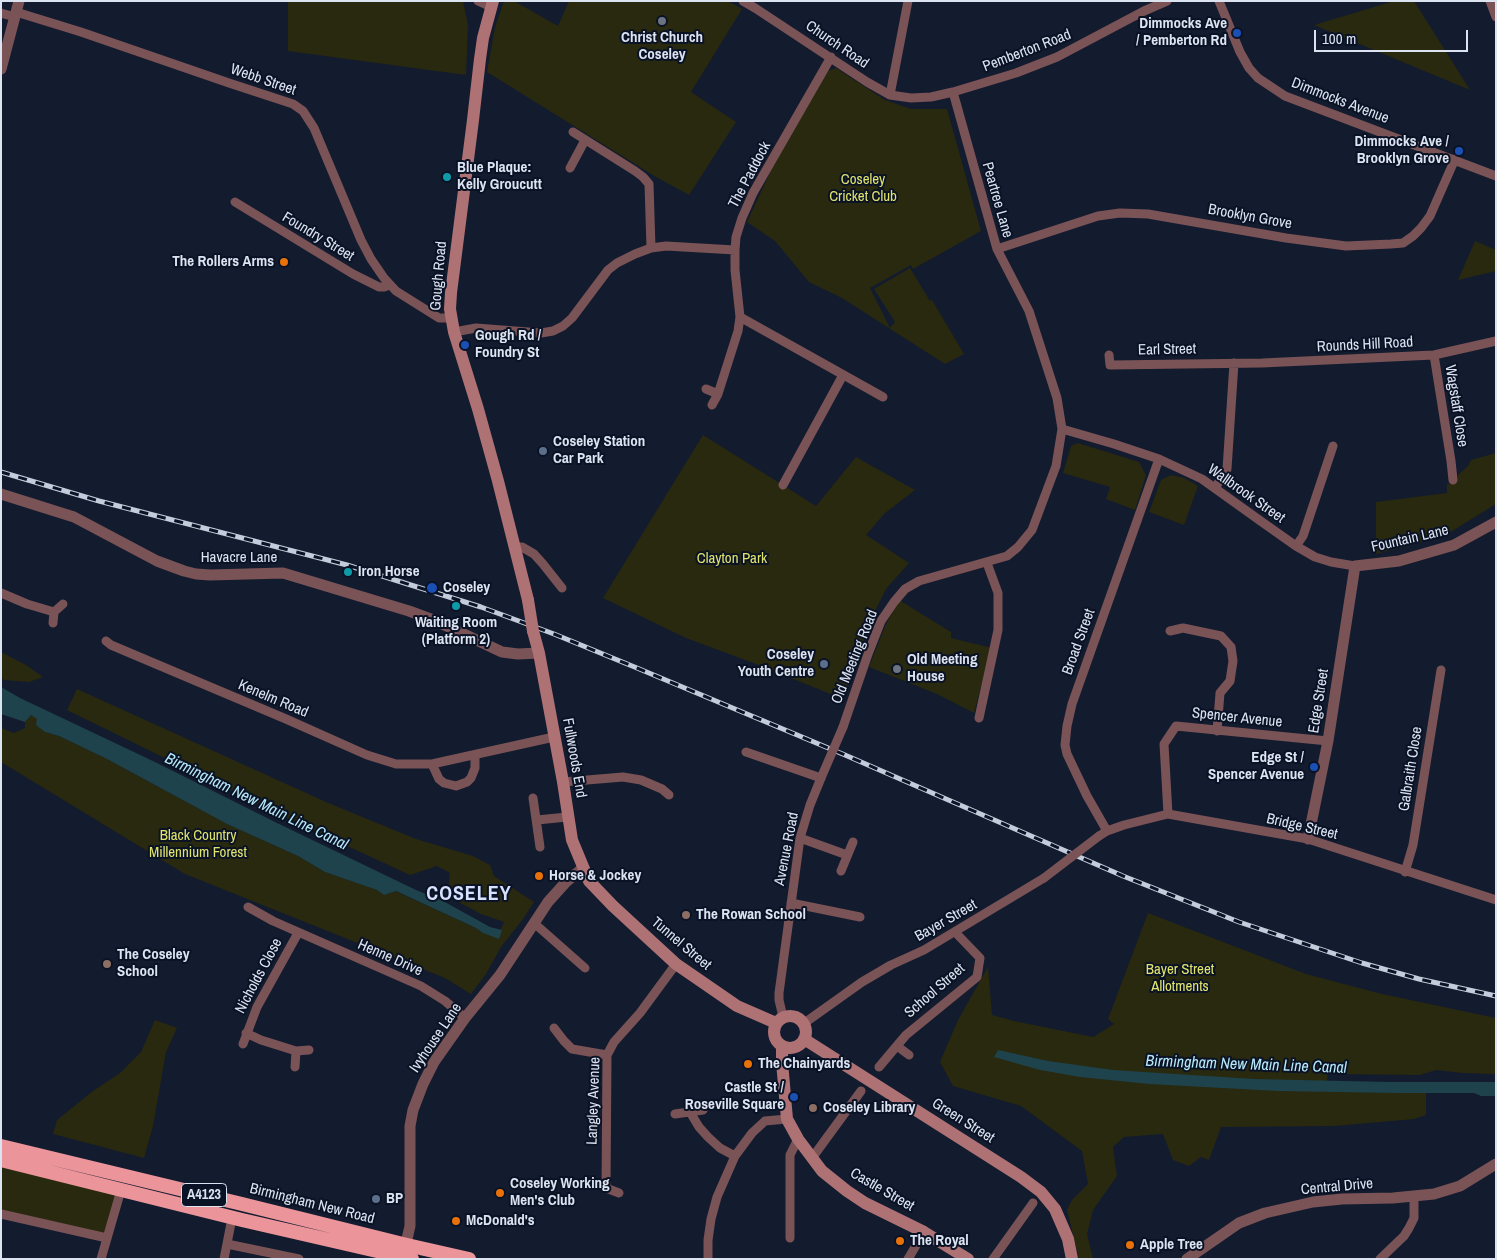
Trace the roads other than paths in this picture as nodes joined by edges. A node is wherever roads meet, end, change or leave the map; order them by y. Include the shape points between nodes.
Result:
1 (478, 1) edge
2 (743, 1) edge
3 (908, 1) edge
4 (1167, 1) edge
5 (1219, 1) edge
6 (1490, 1) edge
7 (492, 4) edge
8 (17, 10) edge
9 (1, 14) edge
10 (1496, 17) edge
11 (831, 57) junction
12 (1, 69) edge
13 (953, 92) junction
14 (890, 95) junction
15 (573, 132) dead end
16 (585, 140) junction
17 (1455, 159) junction
18 (570, 168) dead end
19 (1496, 176) edge
20 (235, 202) dead end
21 (650, 248) junction
22 (997, 249) junction
23 (735, 250) junction
24 (389, 285) junction
25 (1030, 311) joint
26 (740, 317) junction
27 (451, 318) junction
28 (454, 332) junction
29 (1496, 341) edge
30 (1109, 354) dead end
31 (1434, 355) junction
32 (1234, 364) junction
33 (843, 374) junction
34 (706, 389) dead end
35 (718, 394) junction
36 (883, 397) dead end
37 (712, 405) dead end
38 (1062, 429) junction
39 (1333, 446) dead end
40 (1159, 459) junction
41 (1451, 461) junction
42 (1461, 461) dead end
43 (1453, 480) dead end
44 (783, 485) dead end
45 (1215, 488) junction
46 (1, 494) edge
47 (1496, 522) edge
48 (1296, 546) junction
49 (515, 547) junction
50 (987, 562) junction
51 (1355, 566) junction
52 (562, 588) dead end
53 (1, 593) edge
54 (63, 604) dead end
55 (54, 612) junction
56 (53, 624) dead end
57 (1170, 631) dead end
58 (106, 642) dead end
59 (539, 653) junction
60 (1441, 670) dead end
61 (979, 718) dead end
62 (1217, 730) junction
63 (554, 737) junction
64 (1328, 740) junction
65 (746, 752) dead end
66 (474, 755) junction
67 (432, 764) junction
68 (822, 778) junction
69 (563, 782) junction
70 (669, 795) dead end
71 (533, 798) dead end
72 (1168, 814) junction
73 (567, 817) junction
74 (537, 820) junction
75 (1103, 834) junction
76 (800, 838) junction
77 (1308, 839) junction
78 (853, 842) dead end
79 (540, 847) dead end
80 (847, 855) junction
81 (583, 868) junction
82 (841, 872) dead end
83 (1405, 872) junction
84 (1496, 900) edge
85 (791, 903) junction
86 (248, 907) dead end
87 (860, 917) dead end
88 (534, 923) junction
89 (298, 932) junction
90 (955, 932) junction
91 (676, 964) junction
92 (585, 968) dead end
93 (466, 1018) junction
94 (779, 1020) junction
95 (804, 1024) junction
96 (558, 1029) dead end
97 (246, 1034) junction
98 (804, 1039) junction
99 (242, 1044) dead end
100 (782, 1046) junction
101 (897, 1046) junction
102 (296, 1050) junction
103 (309, 1050) dead end
104 (607, 1055) junction
105 (909, 1055) dead end
106 (295, 1067) dead end
107 (879, 1067) dead end
108 (861, 1091) dead end
109 (704, 1110) dead end
110 (690, 1112) junction
111 (675, 1114) dead end
112 (787, 1119) junction
113 (798, 1139) junction
114 (1, 1146) edge
115 (735, 1156) junction
116 (812, 1158) junction
117 (1, 1160) edge
118 (1495, 1166) edge
119 (125, 1176) junction
120 (121, 1190) junction
121 (619, 1193) dead end
122 (1414, 1196) junction
123 (235, 1202) junction
124 (1033, 1203) dead end
125 (1, 1214) edge
126 (232, 1218) junction
127 (924, 1232) junction
128 (107, 1238) junction
129 (790, 1238) dead end
130 (227, 1244) junction
131 (406, 1255) edge
132 (101, 1259) edge
133 (224, 1259) edge
134 (300, 1259) edge
135 (470, 1259) edge
136 (708, 1259) edge
137 (908, 1259) edge
138 (968, 1259) edge
139 (993, 1259) edge
140 (1072, 1259) edge
141 (1187, 1259) edge
142 (1380, 1259) edge

1 - 7 street
2 - 11 street, Church Road
3 - 14 street
4 - 13 street, Pemberton Road via 1058,57
5 - 17 street, Dimmocks Avenue via 1249,68 1258,78 1285,96
6 - 10 street
7 - 27 main road, Gough Road via 479,67 451,293
8 - 9 street, Webb Street
8 - 12 street
8 - 24 street, Webb Street via 298,107 314,128 361,240
11 - 14 street, Church Road
11 - 23 street, The Paddock via 753,193 742,218
13 - 14 street, Pemberton Road via 910,98
13 - 22 street, Peartree Lane
15 - 16 street
16 - 18 street
16 - 21 street via 644,177 649,184
17 - 19 street, Dimmocks Avenue
17 - 22 street, Brooklyn Grove via 1430,216 1413,236 1403,242 1346,246 1148,214 1120,213 1098,216
20 - 24 street, Foundry Street via 353,274 379,287
21 - 23 street via 680,246
21 - 28 street via 608,270 572,318 559,329 541,333 476,328
22 - 25 street, Peartree Lane
23 - 26 street, The Paddock
24 - 27 street, Webb Street via 439,318
25 - 38 street, Old Meeting Road
26 - 33 street
26 - 35 street, The Paddock
27 - 28 main road, Gough Road
28 - 49 main road, Gough Road
29 - 31 street, Rounds Hill Road
30 - 32 street, Earl Street via 1110,364
31 - 32 street, Rounds Hill Road
31 - 41 street, Wagstaff Close
32 - 45 street via 1227,469
33 - 36 street
33 - 44 street
34 - 35 street
35 - 37 street, The Paddock
38 - 40 street, Wallbrook Street
38 - 50 street, Old Meeting Road via 1056,466 1032,530 1007,556
39 - 48 street via 1303,536
40 - 45 street, Wallbrook Street
40 - 75 street, Broad Street via 1067,726 1067,754
41 - 42 street, Wagstaff Close
41 - 43 street, Wagstaff Close
45 - 48 street, Wallbrook Street
46 - 59 street, Havacre Lane via 74,517 157,561 184,571 210,575 283,573 409,611 502,652
47 - 51 street, Fountain Lane via 1454,546 1398,561
48 - 51 street, Wallbrook Street via 1315,557
49 - 52 street via 534,554
49 - 59 main road, Gough Road, bridge
50 - 61 street via 998,593 998,630
50 - 68 street, Old Meeting Road, bridge via 919,581 905,589 894,602 881,621
51 - 64 street, Edge Street
53 - 55 street
54 - 55 street
55 - 56 street
57 - 62 street via 1183,628 1221,636 1231,647 1230,681 1220,693
58 - 67 street, Kenelm Road via 367,755 396,764
59 - 63 main road, Fullwoods End
60 - 83 street, Galbraith Close via 1413,845
62 - 64 street, Spencer Avenue
62 - 72 street, Spencer Avenue via 1176,726 1164,744
63 - 66 street, Kenelm Road
63 - 69 main road, Fullwoods End
64 - 77 street, Edge Street
65 - 68 street
66 - 67 street, Kenelm Road
66 - 67 street via 475,768 471,778 456,786 439,779
68 - 76 street, Avenue Road
69 - 70 street via 623,777 641,780
69 - 73 main road, Fullwoods End
71 - 74 street
72 - 75 street, Bridge Street
72 - 77 street, Bridge Street
73 - 74 street
73 - 81 main road, Fullwoods End
74 - 79 street
75 - 90 street, Bayer Street, bridge via 1044,878
76 - 80 street
76 - 85 street, Avenue Road
77 - 83 street, Bridge Street
78 - 80 street
80 - 82 street
81 - 88 street, Ivyhouse Lane via 548,902
81 - 91 main road, Tunnel Street via 589,881 613,906
83 - 84 street, Bridge Street
85 - 87 street
85 - 94 street, Avenue Road via 779,993
86 - 89 street, Henne Drive
88 - 92 street
88 - 93 street, Ivyhouse Lane via 500,976
89 - 93 street, Henne Drive via 421,986
89 - 97 street, Nicholds Close
90 - 95 street, Bayer Street via 862,982
90 - 101 street, School Street via 980,958 977,977
91 - 94 main road, Tunnel Street via 736,1006
91 - 104 street, Langley Avenue
93 - 131 street, Ivyhouse Lane via 434,1062 414,1110 409,1137 411,1207
94 - 95 main road, Tunnel Street via 795,1017
94 - 100 main road via 774,1033 775,1040
95 - 98 main road
96 - 104 street via 572,1048
97 - 99 street, Nicholds Close
97 - 102 street, Nicholds Close
98 - 100 main road via 793,1048
98 - 140 main road, Green Street via 1041,1192 1055,1209 1068,1239
100 - 112 main road, Castle Street
101 - 105 street
101 - 107 street, School Street
102 - 103 street, Nicholds Close
102 - 106 street
104 - 121 street, Langley Avenue via 606,1188
108 - 116 street
109 - 110 street
110 - 111 street
110 - 115 street via 708,1137
112 - 113 main road, Castle Street
112 - 115 street via 765,1121
113 - 116 main road, Castle Street
113 - 129 street via 790,1155
114 - 119 highway, Birmingham New Road / A4123
115 - 136 street via 716,1196
116 - 127 main road, Castle Street via 822,1171 865,1203
117 - 120 highway, Birmingham New Road / A4123
118 - 122 street, Central Drive via 1460,1186
119 - 120 highway
119 - 123 highway, Birmingham New Road / A4123
120 - 126 highway, Birmingham New Road / A4123
120 - 128 street
122 - 141 street, Central Drive via 1313,1202 1265,1213 1239,1223
122 - 142 street via 1414,1218 1409,1228
123 - 126 highway
123 - 131 highway, Birmingham New Road / A4123
124 - 139 street
125 - 128 street
126 - 130 street
126 - 131 highway, Birmingham New Road / A4123
127 - 137 street
127 - 138 main road, Castle Street
128 - 132 street
130 - 133 street
130 - 134 street
131 - 135 highway, Birmingham New Road / A4123

